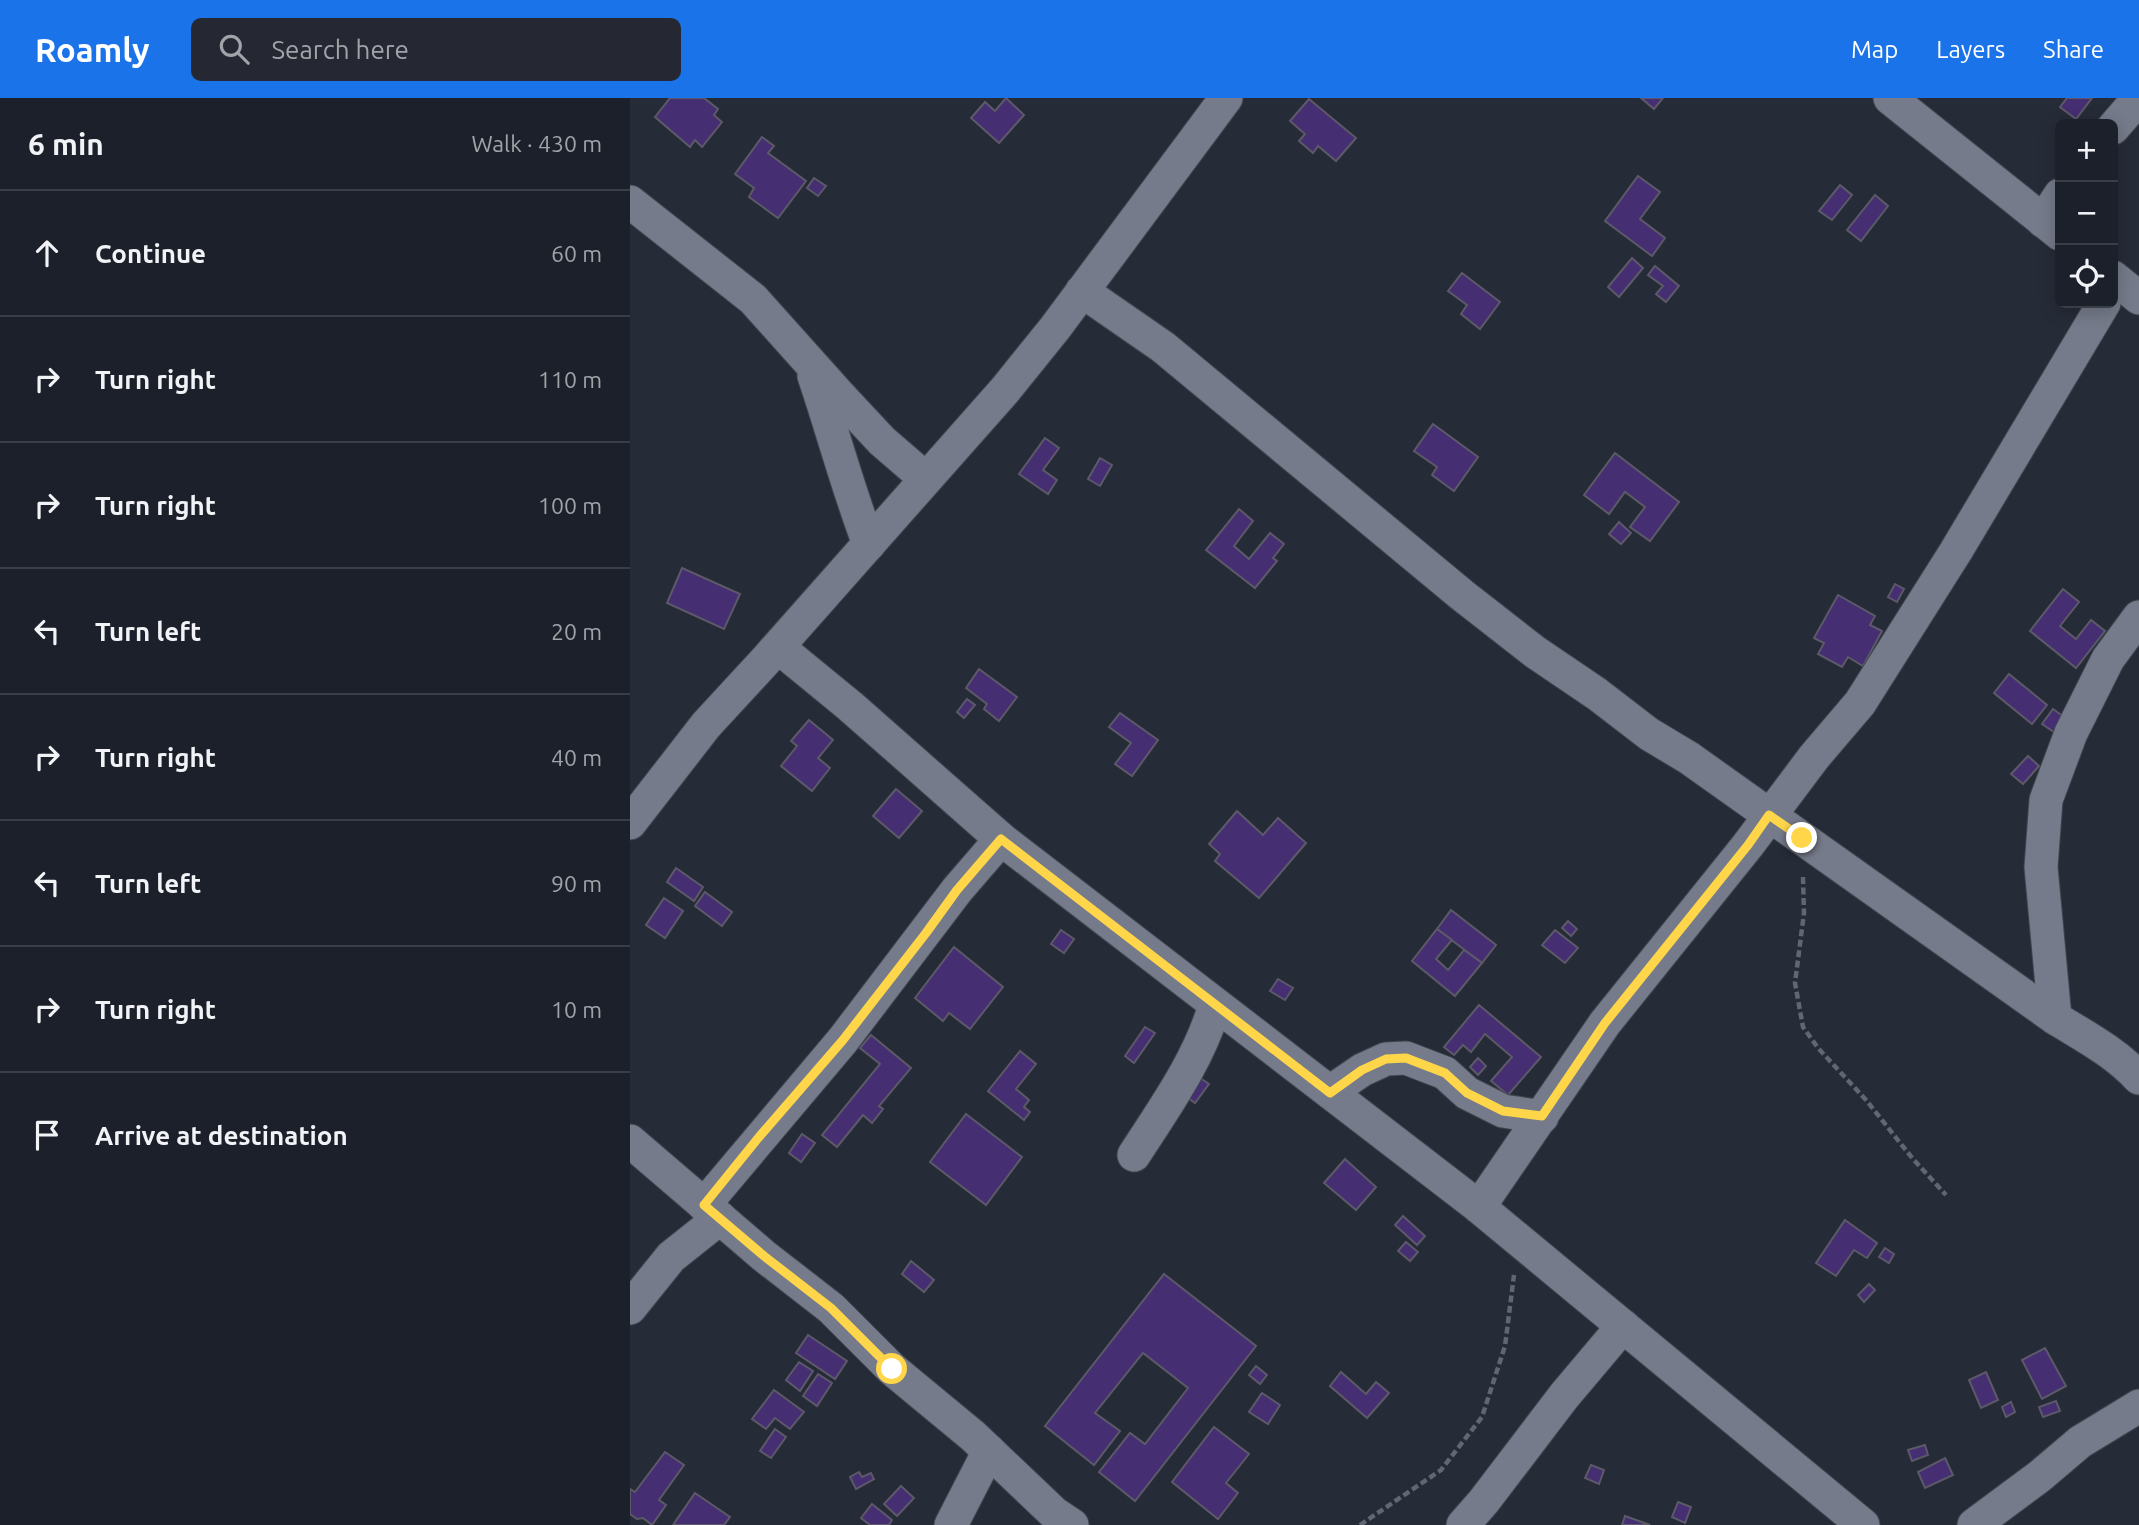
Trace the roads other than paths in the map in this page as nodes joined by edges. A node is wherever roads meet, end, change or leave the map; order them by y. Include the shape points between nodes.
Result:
1 (1226, 98) edge
2 (1890, 98) edge
3 (2139, 98) edge
4 (2118, 122) edge
5 (630, 202) edge
6 (2055, 217) edge
7 (1082, 291) junction
8 (2105, 308) edge
9 (809, 363) junction
10 (926, 479) junction
11 (869, 544) junction
12 (2139, 617) edge
13 (778, 647) junction
14 (635, 808) edge
15 (1769, 815) junction
16 (1001, 839) junction
17 (1215, 1005) junction
18 (2055, 1018) junction
19 (2139, 1078) edge
20 (1330, 1093) junction
21 (1542, 1116) junction
22 (630, 1142) edge
23 (1133, 1154) dead end
24 (1479, 1207) junction
25 (712, 1212) junction
26 (630, 1308) edge
27 (1623, 1326) junction
28 (2139, 1406) edge
29 (989, 1451) junction
30 (1465, 1524) edge
31 (951, 1525) edge
32 (1072, 1525) edge
33 (1863, 1525) edge
34 (1974, 1525) edge

1 - 7 street
2 - 6 street
3 - 4 street
5 - 9 street via 753,299
7 - 10 street via 1005,390
7 - 15 street via 1163,347 1535,652
8 - 15 street via 1867,693
9 - 10 street via 882,441
9 - 11 street
10 - 11 street
11 - 13 street
12 - 18 street via 2108,659 2071,733 2046,800 2041,867
13 - 14 street
13 - 16 street
15 - 18 street
15 - 21 street via 1605,1023
16 - 17 street
16 - 25 street via 843,1040 759,1137
17 - 20 street
17 - 23 street via 1196,1056
18 - 19 street via 2127,1065
20 - 21 street via 1362,1070 1386,1059 1406,1058 1445,1073 1467,1093 1503,1111
20 - 24 street
21 - 24 street
22 - 25 street
24 - 27 street
25 - 26 street
25 - 29 street via 831,1308 892,1369
27 - 30 street
27 - 33 street
28 - 34 street via 2080,1442
29 - 31 street
29 - 32 street

